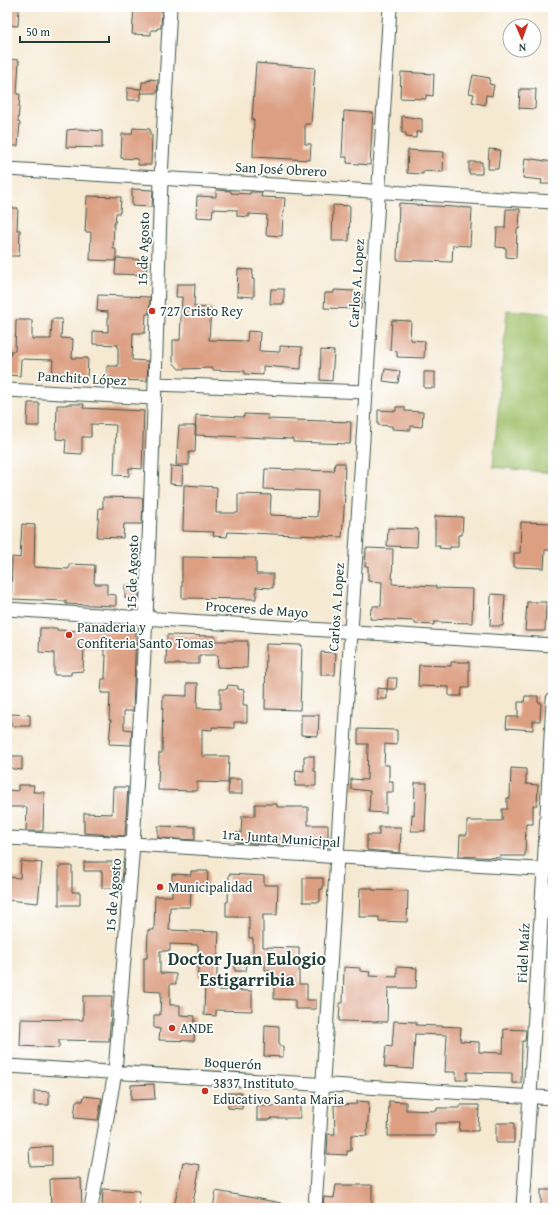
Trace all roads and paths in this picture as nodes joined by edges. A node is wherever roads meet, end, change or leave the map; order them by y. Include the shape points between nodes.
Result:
1 (170, 7) edge
2 (390, 7) edge
3 (7, 169) edge
4 (161, 178) junction
5 (378, 191) junction
6 (553, 202) edge
7 (155, 384) junction
8 (7, 390) edge
9 (366, 392) junction
10 (154, 398) junction
11 (7, 609) edge
12 (146, 618) junction
13 (351, 632) junction
14 (553, 644) edge
15 (553, 699) edge
16 (7, 838) edge
17 (133, 844) junction
18 (336, 857) junction
19 (549, 870) edge
20 (7, 1066) edge
21 (115, 1072) junction
22 (324, 1085) junction
23 (531, 1097) junction
24 (553, 1098) edge
25 (91, 1208) edge
26 (315, 1208) edge
27 (523, 1208) edge

1 - 4 street, 15 de Agosto
2 - 5 street, Carlos A. Lopez
3 - 4 street, San José Obrero
4 - 5 street, San José Obrero
4 - 7 street, 15 de Agosto
5 - 6 street, San José Obrero
5 - 9 street, Carlos A. Lopez
7 - 9 street
7 - 10 street, 15 de Agosto
8 - 10 street, Panchito López
9 - 13 street, Carlos A. Lopez
10 - 12 street, 15 de Agosto
11 - 12 street, Proceres de Mayo
12 - 13 street, Proceres de Mayo
12 - 17 street, 15 de Agosto
13 - 14 street, Proceres de Mayo
13 - 18 street, Carlos A. Lopez
15 - 19 street, Fidel Maíz
16 - 17 street, 1ra. Junta Municipal
17 - 18 street, 1ra. Junta Municipal
17 - 21 street, 15 de Agosto
18 - 19 street, 1ra. Junta Municipal
18 - 22 street, Carlos A. Lopez
19 - 23 street, Fidel Maíz
20 - 21 street, Boquerón
21 - 22 street, Boquerón
21 - 25 street, 15 de Agosto
22 - 23 street, Boquerón
22 - 26 street, Carlos A. Lopez
23 - 24 street, Boquerón
23 - 27 street, Fidel Maíz

